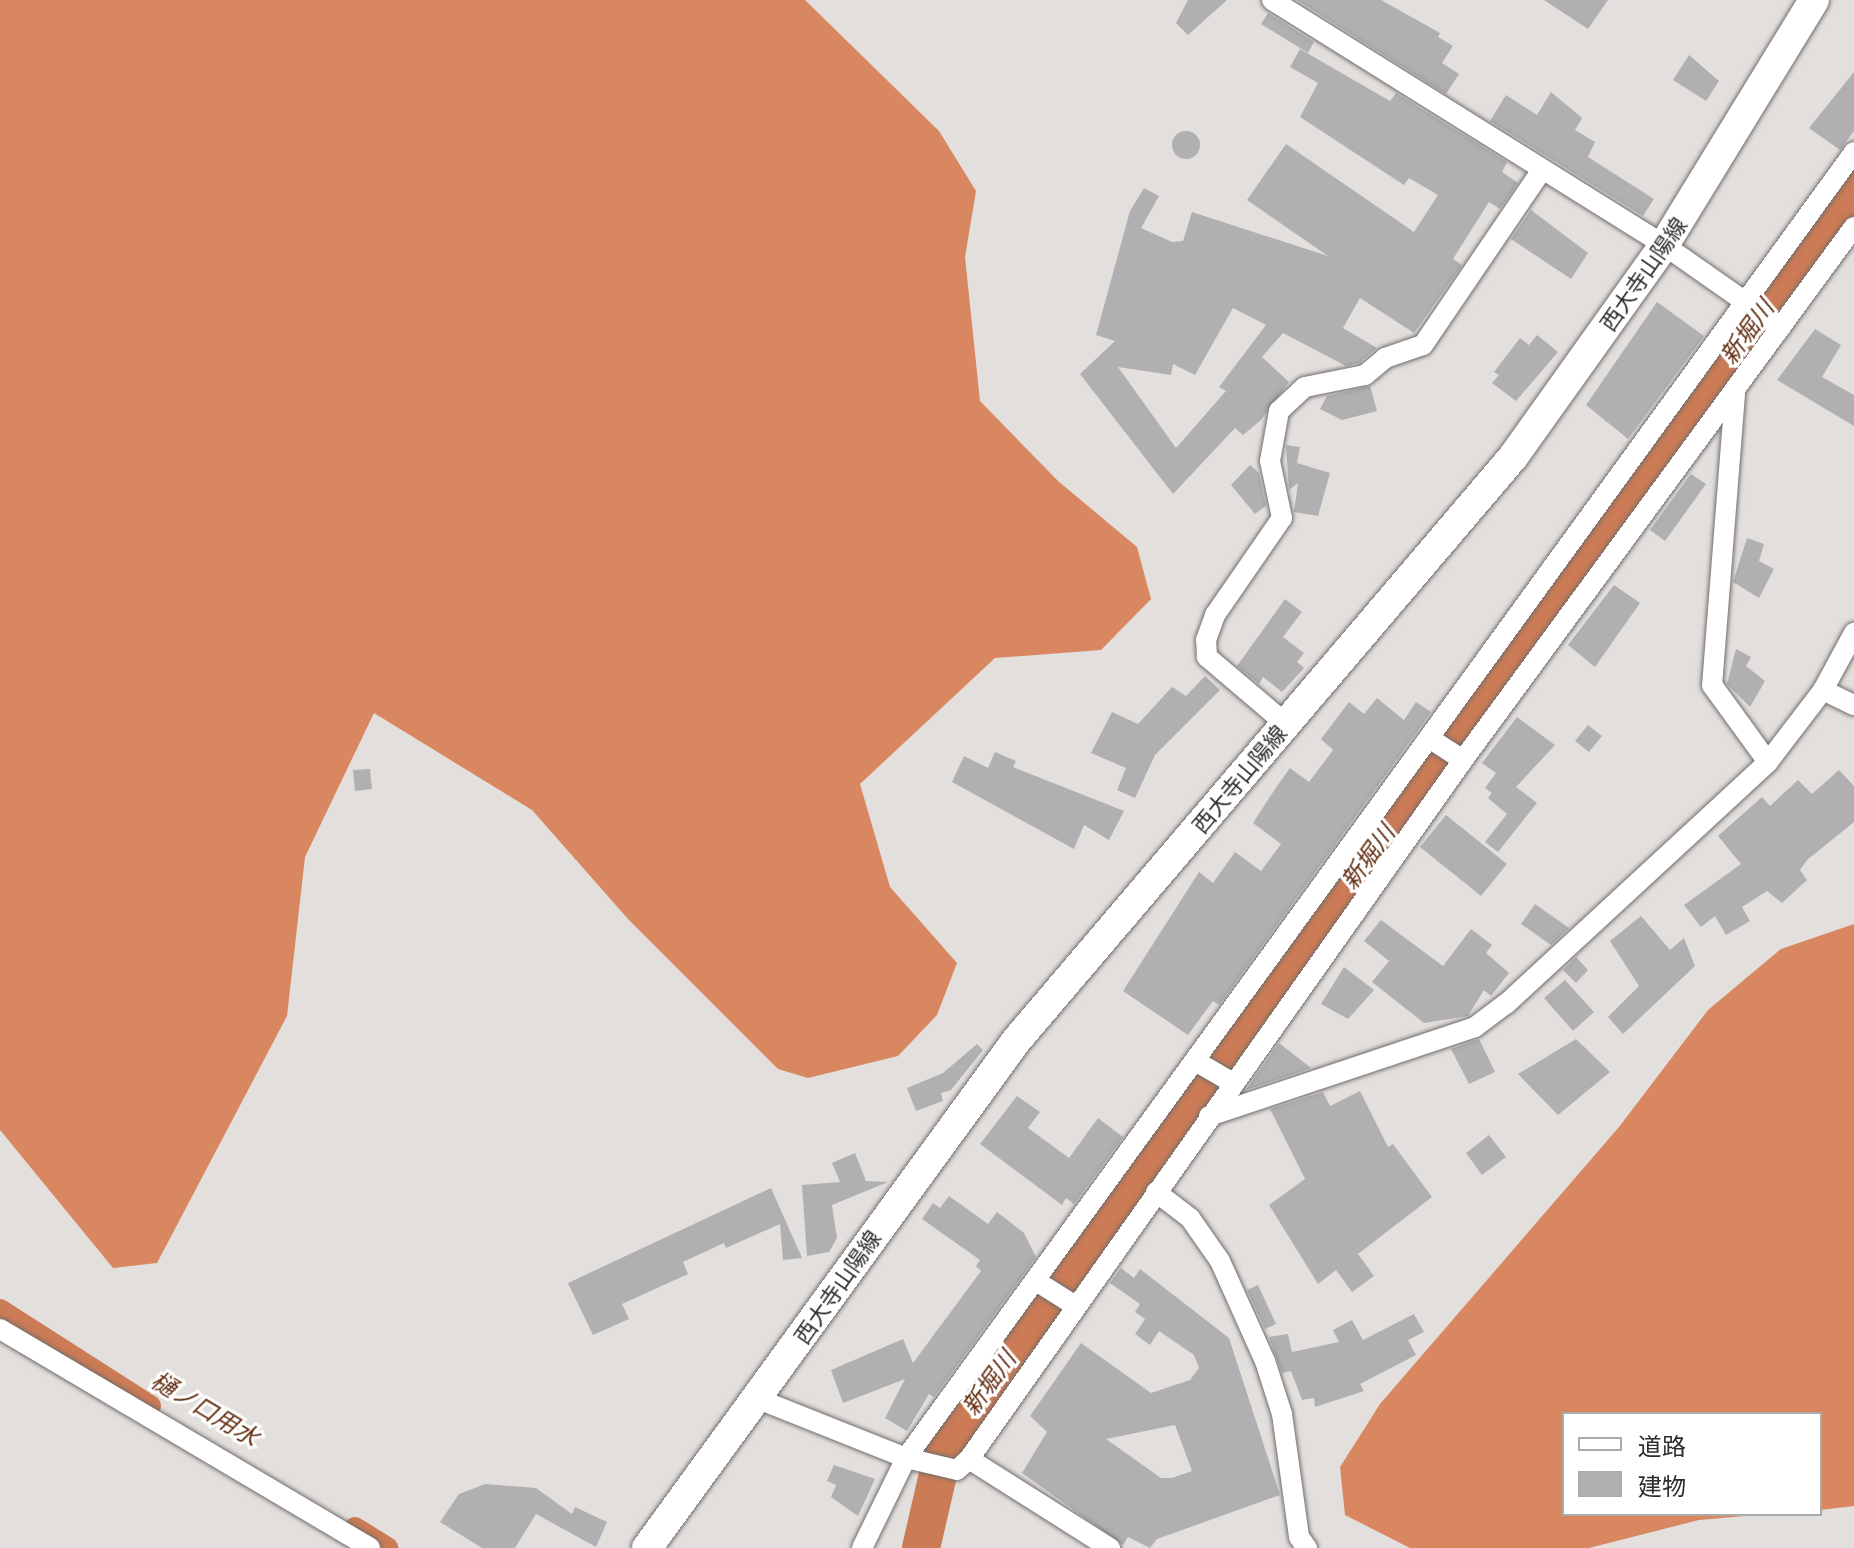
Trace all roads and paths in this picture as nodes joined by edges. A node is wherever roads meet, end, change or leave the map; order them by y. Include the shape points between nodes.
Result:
1 (1272, 0) edge
2 (1814, 0) edge
3 (1854, 152) edge
4 (1540, 173) junction
5 (1854, 227) edge
6 (1664, 245) junction
7 (1749, 302) junction
8 (1778, 324) junction
9 (1735, 394) junction
10 (1854, 633) edge
11 (1823, 690) junction
12 (1854, 705) edge
13 (1286, 724) junction
14 (1432, 740) junction
15 (1459, 758) junction
16 (1768, 762) junction
17 (1201, 1064) junction
18 (1229, 1081) junction
19 (1209, 1116) junction
20 (1156, 1192) junction
21 (1040, 1283) junction
22 (1070, 1302) junction
23 (0, 1329) edge
24 (758, 1399) junction
25 (909, 1460) junction
26 (963, 1465) junction
27 (370, 1548) edge
28 (647, 1548) edge
29 (862, 1548) edge
30 (1110, 1548) edge
31 (1307, 1548) edge

1 - 4 street
2 - 6 main road, 西大寺山陽線
3 - 7 street
4 - 6 street
4 - 13 street via 1423,345 1385,358 1365,375 1305,387 1279,411 1270,461 1282,518 1215,615 1206,640 1207,657
5 - 8 street
6 - 7 street
6 - 13 main road, 西大寺山陽線 via 1513,457
7 - 8 street
7 - 14 street
8 - 9 street
9 - 15 street
9 - 16 street via 1712,685
10 - 11 street
11 - 12 street
11 - 16 street
13 - 24 main road, 西大寺山陽線 via 1016,1041
14 - 15 street
14 - 17 street
15 - 18 street
16 - 19 street via 1686,844 1475,1027
17 - 18 street
17 - 21 street
18 - 19 street
19 - 20 street
20 - 22 street
20 - 31 street via 1190,1218 1220,1261 1265,1361 1282,1414 1299,1537
21 - 22 street
21 - 25 street
22 - 26 street
23 - 27 street
24 - 25 street
24 - 28 main road, 西大寺山陽線
25 - 26 street
25 - 29 street
26 - 30 street

